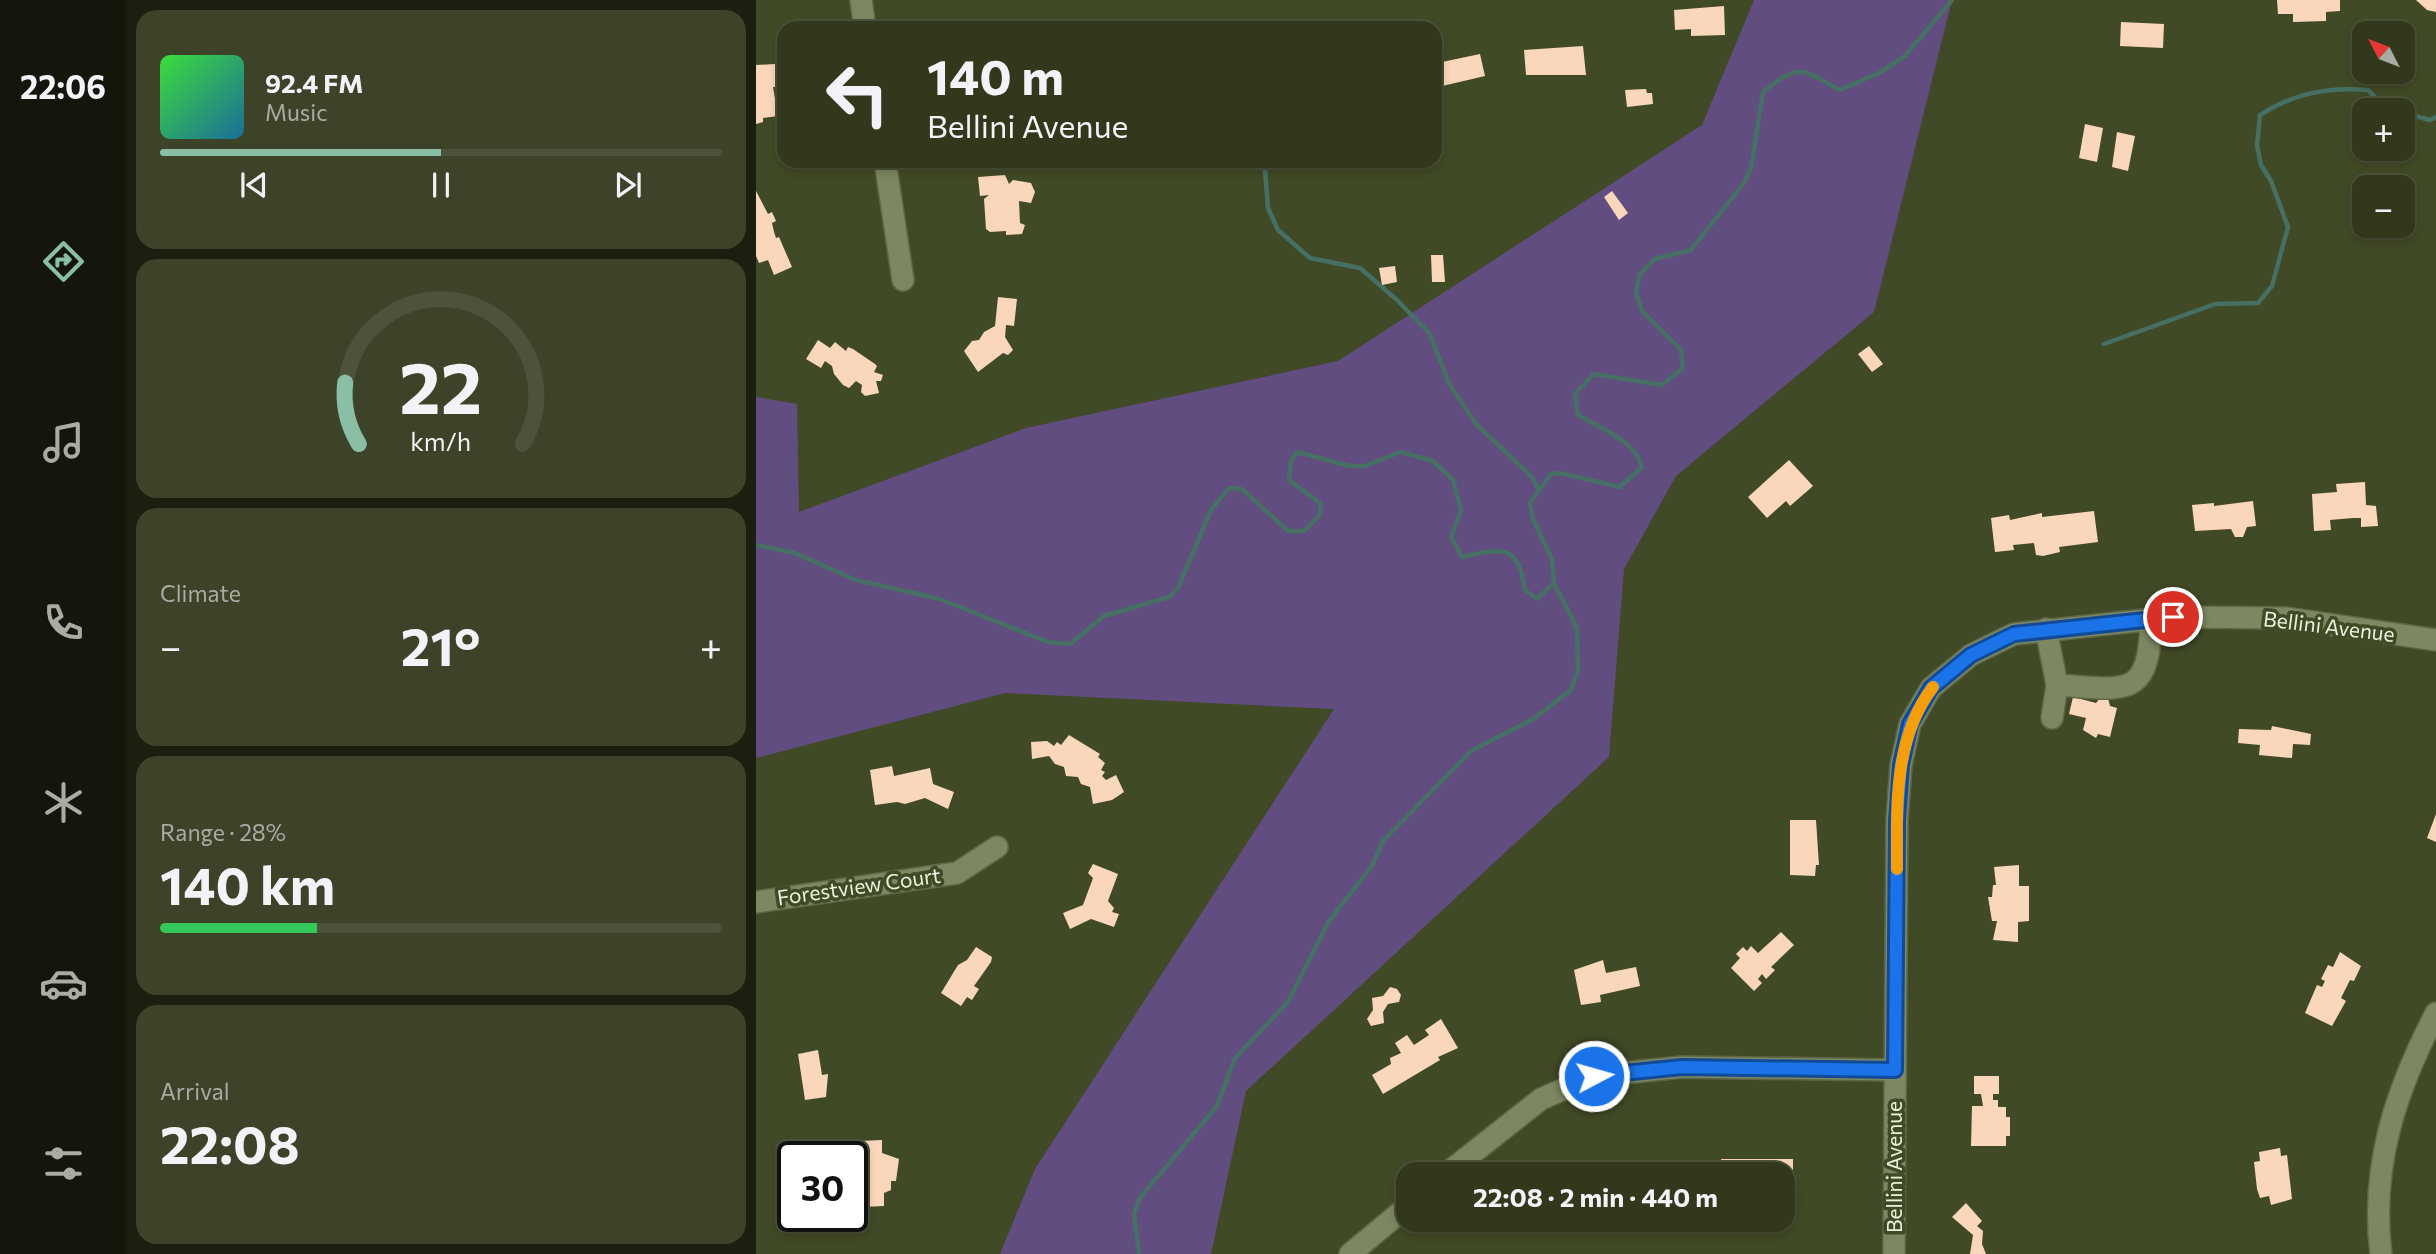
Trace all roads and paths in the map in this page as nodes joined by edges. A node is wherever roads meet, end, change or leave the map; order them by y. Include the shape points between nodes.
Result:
1 (861, 0) edge
2 (864, 21) edge
3 (887, 168) edge
4 (903, 280) dead end
5 (2151, 619) junction
6 (2046, 629) junction
7 (2436, 640) edge
8 (2057, 685) junction
9 (2052, 718) dead end
10 (997, 847) dead end
11 (756, 902) edge
12 (2436, 1013) edge
13 (1895, 1070) junction
14 (1461, 1162) edge
15 (1396, 1216) edge
16 (1350, 1254) edge
17 (1894, 1254) edge
18 (2381, 1254) edge

1 - 2 street
3 - 4 street
5 - 6 street, Bellini Avenue
5 - 7 street, Bellini Avenue via 2286,618
5 - 8 street via 2150,654 2146,669 2136,680 2118,689
6 - 8 street
6 - 13 street, Bellini Avenue via 2014,634 1971,655 1931,688 1910,724 1897,820
8 - 9 street
10 - 11 street, Forestview Court via 957,873
12 - 18 street via 2407,1069 2386,1139 2376,1218
13 - 14 street via 1682,1067 1594,1076 1541,1099
13 - 17 street, Bellini Avenue
15 - 16 street

